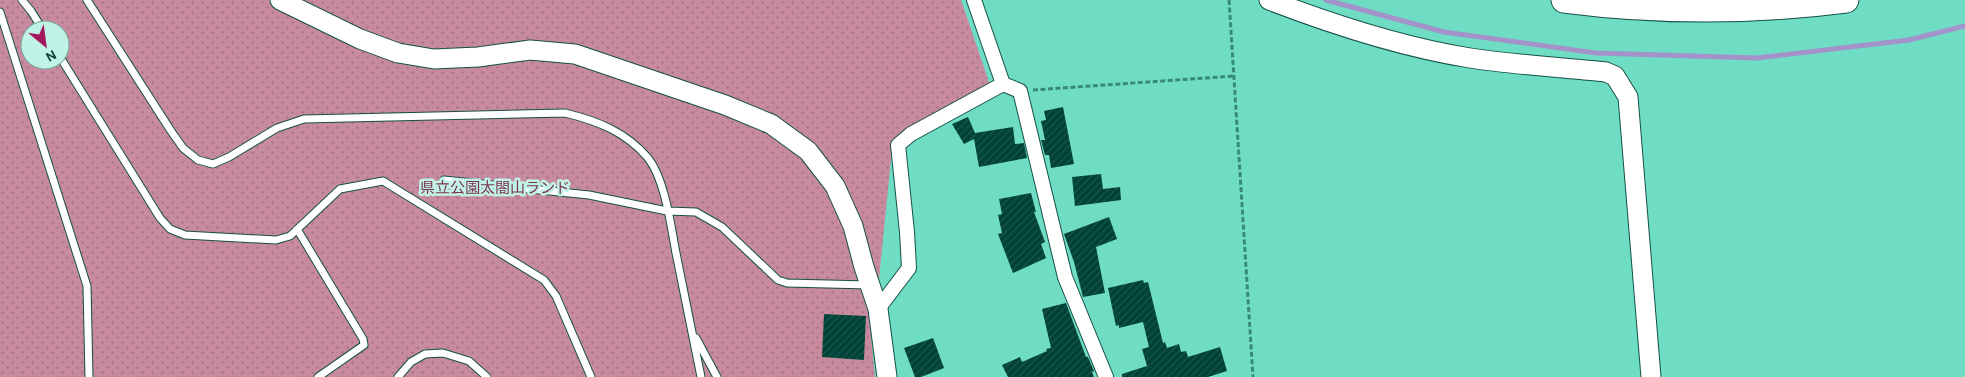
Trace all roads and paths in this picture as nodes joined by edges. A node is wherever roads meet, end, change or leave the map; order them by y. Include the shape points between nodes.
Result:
1 (22, 0) edge
2 (87, 0) edge
3 (280, 0) edge
4 (974, 0) edge
5 (1229, 0) edge
6 (1269, 0) edge
7 (1564, 0) edge
8 (1846, 0) edge
9 (0, 12) edge
10 (37, 20) edge
11 (68, 70) edge
12 (1234, 76) junction
13 (1004, 84) junction
14 (1020, 91) junction
15 (444, 180) dead end
16 (668, 211) junction
17 (297, 229) junction
18 (870, 285) junction
19 (878, 309) junction
20 (692, 331) junction
21 (89, 377) edge
22 (318, 377) edge
23 (398, 377) edge
24 (487, 377) edge
25 (591, 377) edge
26 (701, 377) edge
27 (718, 377) edge
28 (887, 377) edge
29 (1106, 377) edge
30 (1253, 377) edge
31 (1651, 377) edge

1 - 10 lane
2 - 16 lane via 171,132 198,160 213,164 277,128 304,119 565,113 608,127 637,147 658,176
3 - 18 street via 360,39 398,53 434,59 530,50 575,54 771,124 808,151 834,186 853,226
4 - 13 street
5 - 12 path
6 - 31 street via 1394,42 1470,58 1606,72 1615,76 1628,98
7 - 8 highway via 1659,8 1738,8
9 - 21 lane via 87,286
11 - 17 lane via 170,229 185,235 276,240 290,236
12 - 14 path
12 - 30 path
13 - 14 street
13 - 19 street via 911,134 898,145 909,268
14 - 29 street via 1065,277
15 - 16 lane via 589,195
16 - 18 lane via 696,212 722,227 778,280 787,283
16 - 20 lane
17 - 22 lane via 364,345
17 - 25 lane via 340,189 384,181 544,280 556,296
18 - 19 street
19 - 28 street
20 - 26 lane
20 - 27 lane
23 - 24 lane via 410,362 425,354 444,353 469,361

